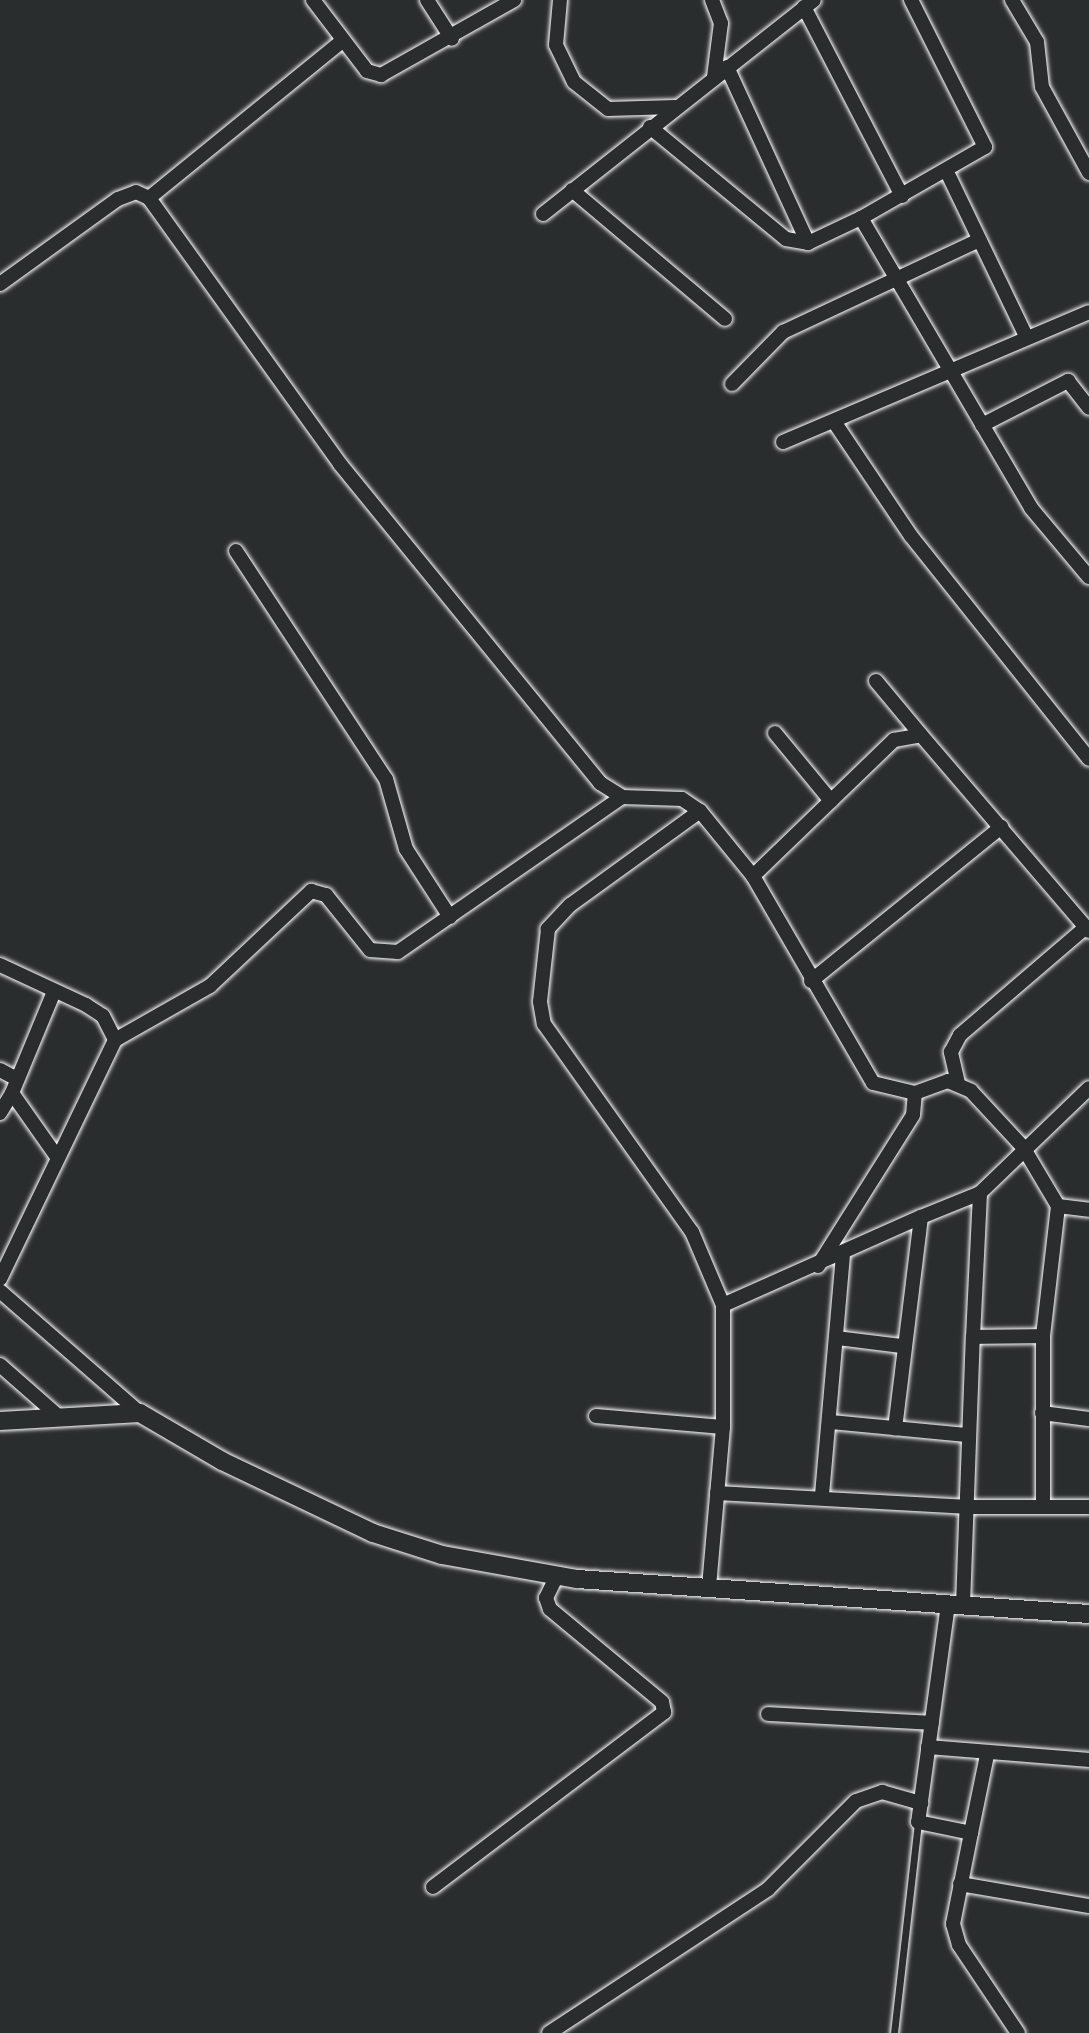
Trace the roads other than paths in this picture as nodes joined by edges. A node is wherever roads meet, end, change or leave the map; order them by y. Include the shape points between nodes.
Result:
1 (313, 0) edge
2 (427, 0) edge
3 (514, 0) edge
4 (561, 0) edge
5 (712, 0) edge
6 (911, 0) edge
7 (1013, 0) edge
8 (809, 4) edge
9 (452, 39) junction
10 (342, 41) junction
11 (727, 67) junction
12 (714, 77) junction
13 (675, 107) junction
14 (650, 127) junction
15 (947, 172) junction
16 (1089, 173) edge
17 (572, 190) junction
18 (902, 196) junction
19 (149, 198) junction
20 (543, 214) dead end
21 (861, 218) junction
22 (979, 240) junction
23 (808, 243) junction
24 (896, 277) junction
25 (0, 284) edge
26 (1089, 312) edge
27 (725, 319) dead end
28 (1027, 338) junction
29 (948, 367) junction
30 (732, 384) dead end
31 (1089, 408) edge
32 (835, 423) junction
33 (982, 425) junction
34 (783, 442) dead end
35 (236, 551) dead end
36 (1089, 577) edge
37 (876, 681) dead end
38 (775, 733) dead end
39 (921, 735) junction
40 (1089, 759) edge
41 (622, 797) junction
42 (831, 801) junction
43 (700, 810) junction
44 (1001, 827) junction
45 (753, 876) junction
46 (450, 917) junction
47 (1087, 929) edge
48 (0, 965) edge
49 (811, 981) junction
50 (52, 995) junction
51 (115, 1040) junction
52 (0, 1070) edge
53 (958, 1083) junction
54 (15, 1086) junction
55 (1089, 1088) edge
56 (915, 1093) junction
57 (0, 1113) edge
58 (1023, 1147) junction
59 (57, 1157) junction
60 (980, 1193) junction
61 (1058, 1206) junction
62 (1089, 1210) edge
63 (921, 1217) junction
64 (842, 1256) junction
65 (818, 1266) junction
66 (0, 1279) edge
67 (0, 1291) edge
68 (723, 1304) junction
69 (1043, 1336) junction
70 (973, 1337) junction
71 (837, 1338) junction
72 (901, 1346) junction
73 (0, 1365) edge
74 (140, 1413) junction
75 (1042, 1413) junction
76 (58, 1416) junction
77 (596, 1416) dead end
78 (1089, 1419) edge
79 (0, 1421) edge
80 (831, 1422) junction
81 (723, 1427) junction
82 (895, 1428) junction
83 (966, 1434) junction
84 (717, 1493) junction
85 (822, 1495) junction
86 (1043, 1504) junction
87 (965, 1507) junction
88 (1089, 1507) edge
89 (557, 1575) junction
90 (709, 1588) junction
91 (955, 1605) junction
92 (1089, 1614) edge
93 (768, 1714) dead end
94 (932, 1723) junction
95 (928, 1747) junction
96 (987, 1755) junction
97 (1089, 1760) edge
98 (921, 1803) junction
99 (918, 1822) junction
100 (971, 1833) junction
101 (960, 1884) junction
102 (433, 1887) dead end
103 (1089, 1906) edge
104 (550, 2033) edge
105 (894, 2033) edge
106 (1018, 2033) edge

1 - 10 street
2 - 9 street
3 - 9 street
4 - 13 street via 556,45 574,82 608,109
5 - 12 street via 721,23
6 - 15 street via 984,142 982,151
7 - 16 street via 1037,42 1042,87
8 - 11 street
8 - 18 street
9 - 10 street via 381,75 367,71
10 - 19 street
11 - 12 street
11 - 23 street
12 - 13 street
13 - 14 street
14 - 17 street
14 - 23 street via 786,239
15 - 18 street
15 - 22 street
17 - 20 street
17 - 27 street
18 - 21 street
19 - 25 street via 136,192 118,199
19 - 41 street via 340,464 600,783
21 - 23 street
21 - 24 street
22 - 24 street
22 - 28 street
24 - 29 street
24 - 30 street via 783,332
26 - 28 street
28 - 29 street
29 - 32 street
29 - 33 street
31 - 33 street via 1068,381
32 - 34 street
32 - 40 street via 911,536
33 - 36 street via 1031,508
35 - 46 street via 366,745 401,815 410,857
37 - 39 street
38 - 42 street
39 - 42 street via 894,740
39 - 44 street
41 - 43 street via 682,799
41 - 46 street
42 - 45 street
43 - 45 street
43 - 68 street via 570,905 548,929 540,1002 544,1024 692,1232
44 - 47 street
44 - 49 street
45 - 49 street
46 - 51 street via 384,955 370,950 326,895 311,891 210,986
47 - 53 street via 960,1035 951,1052
48 - 50 street
49 - 56 street via 873,1083
50 - 51 street via 103,1016
50 - 54 street
51 - 59 street
52 - 54 street
53 - 56 street
53 - 58 street
54 - 57 street
54 - 59 street via 17,1108
55 - 58 street
56 - 65 street via 913,1115
58 - 60 street
58 - 61 street
59 - 66 street
60 - 63 street
60 - 70 street
61 - 62 street
61 - 69 street
63 - 64 street
63 - 72 street
64 - 65 street
64 - 71 street
65 - 68 street
67 - 74 street
68 - 81 street
69 - 70 street
69 - 75 street
70 - 83 street
71 - 72 street
71 - 80 street
72 - 82 street
73 - 76 street
74 - 76 street
74 - 89 street via 222,1461 373,1533 442,1555
75 - 78 street
75 - 86 street
76 - 79 street
77 - 81 street
80 - 82 street
80 - 85 street
81 - 84 street
82 - 83 street
83 - 87 street
84 - 85 street
84 - 90 street
85 - 87 street
86 - 87 street
86 - 88 street
87 - 91 street
89 - 90 street
89 - 102 street via 546,1598 550,1609 662,1702 664,1712
90 - 91 street
91 - 92 street
91 - 94 street
93 - 94 street
94 - 95 street
95 - 96 street
95 - 98 street
96 - 97 street
96 - 100 street
98 - 99 street
98 - 104 street via 882,1792 856,1801 768,1889
99 - 100 street
99 - 105 lane
100 - 101 street
101 - 103 street
101 - 106 street via 953,1923 959,1945

